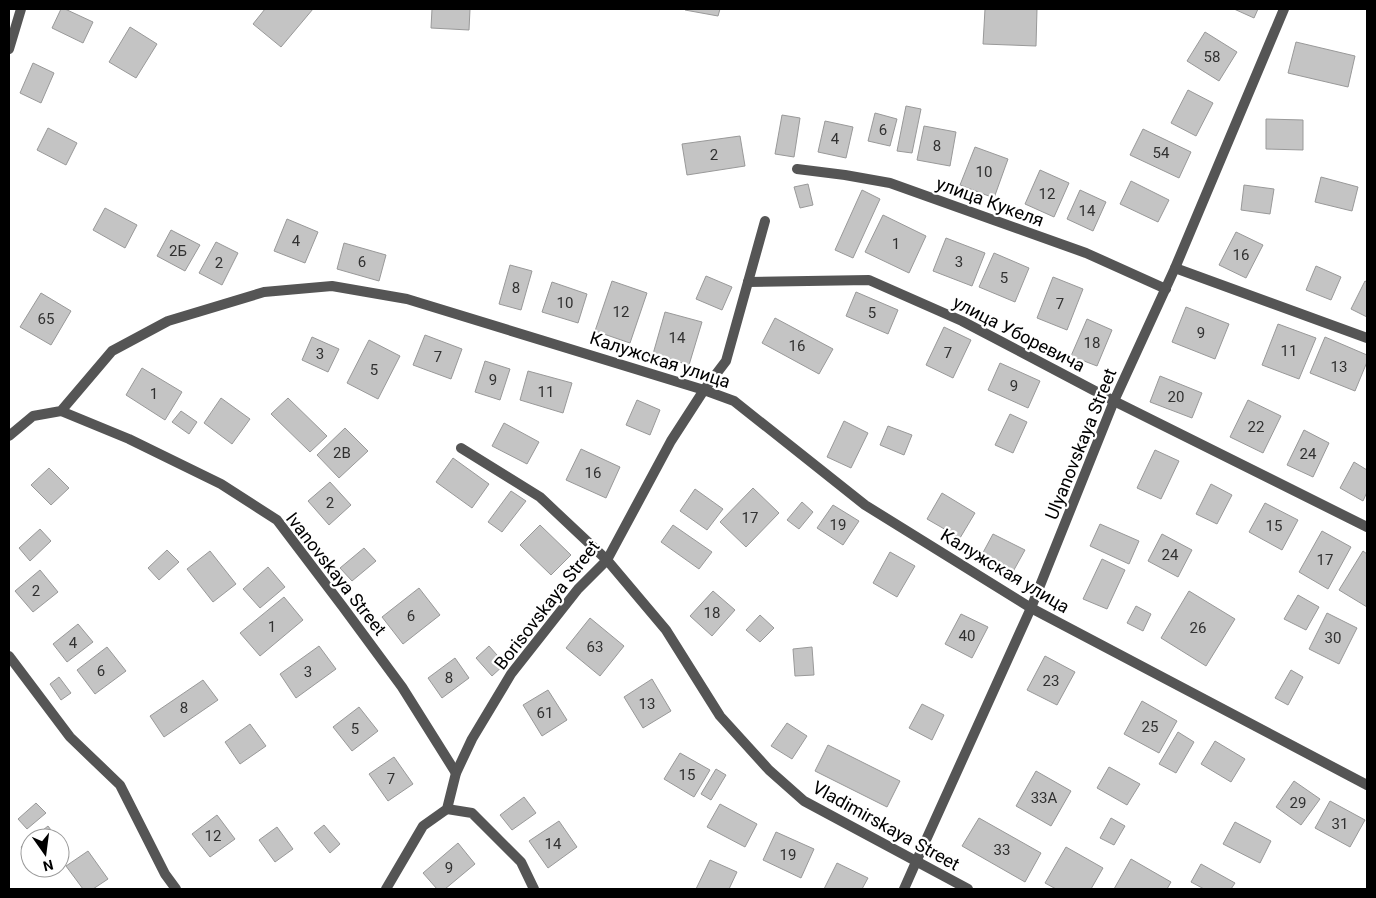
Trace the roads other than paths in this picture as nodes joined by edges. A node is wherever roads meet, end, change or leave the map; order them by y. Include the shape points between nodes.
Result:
1 (21, 9) edge
2 (1284, 9) edge
3 (9, 48) edge
4 (797, 169) dead end
5 (765, 221) dead end
6 (1175, 268) junction
7 (748, 282) junction
8 (1166, 290) junction
9 (1367, 338) edge
10 (704, 390) junction
11 (1114, 401) junction
12 (61, 411) junction
13 (9, 436) edge
14 (461, 448) dead end
15 (1367, 528) edge
16 (607, 560) junction
17 (1031, 608) junction
18 (9, 656) edge
19 (456, 773) junction
20 (1367, 785) edge
21 (447, 809) junction
22 (916, 862) junction
23 (176, 889) edge
24 (386, 889) edge
25 (534, 889) edge
26 (904, 889) edge
27 (968, 889) edge

1 - 3 street
2 - 6 street, Ulyanovskaya Street
4 - 8 street, улица Кукеля via 890,184 1086,253
5 - 7 street, Borisovskaya Street
6 - 8 street, Ulyanovskaya Street
6 - 9 street
7 - 10 street, Borisovskaya Street via 726,361
7 - 11 street, улица Уборевича via 869,280 962,321
8 - 11 street, Ulyanovskaya Street
10 - 12 street, Калужская улица via 408,299 332,286 264,292 168,321 112,351
10 - 16 street, Borisovskaya Street via 671,441
10 - 17 street, Калужская улица via 734,401 865,505
11 - 15 street, улица Уборевича
11 - 17 street, Ulyanovskaya Street
12 - 13 street via 33,416
12 - 19 street, Ivanovskaya Street via 129,439 221,484 277,520 402,687
14 - 16 street, Vladimirskaya Street via 540,497
16 - 19 street, Borisovskaya Street via 578,589 511,674 472,739
16 - 22 street, Vladimirskaya Street via 666,630 720,716 769,770 804,801
17 - 20 street, Калужская улица
17 - 22 street, Ulyanovskaya Street
18 - 23 street via 70,736 120,786
19 - 21 street, Borisovskaya Street
21 - 24 street via 423,826
21 - 25 street via 472,813 521,862
22 - 26 street, Ulyanovskaya Street
22 - 27 street, Vladimirskaya Street

